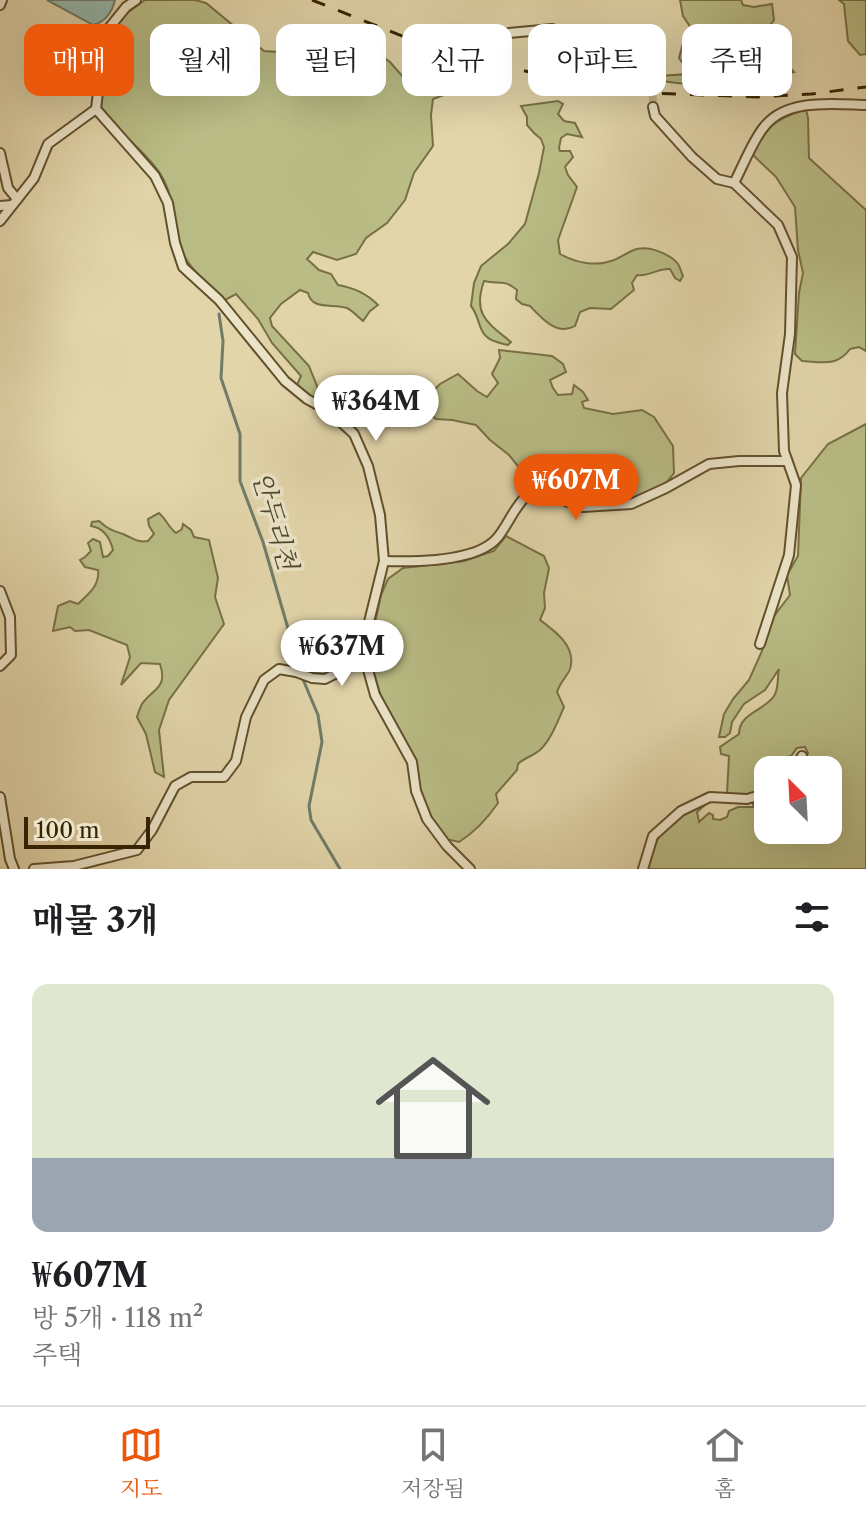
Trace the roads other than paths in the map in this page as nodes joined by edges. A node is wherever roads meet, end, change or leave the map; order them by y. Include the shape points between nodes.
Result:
1 (136, 0) edge
2 (866, 105) edge
3 (653, 107) tunnel mouth
4 (96, 109) junction
5 (0, 153) edge
6 (734, 183) junction
7 (15, 202) junction
8 (0, 206) edge
9 (0, 221) edge
10 (787, 461) junction
11 (384, 561) junction
12 (0, 591) edge
13 (760, 644) dead end
14 (365, 659) junction
15 (0, 666) edge
16 (0, 797) edge
17 (754, 797) edge
18 (14, 869) edge
19 (34, 869) edge
20 (470, 869) edge
21 (643, 869) edge

1 - 4 street via 105,33
2 - 6 street via 785,110 764,126
3 - 6 street via 692,157 717,179
4 - 7 street via 48,144 34,178
4 - 11 street via 155,176 168,203 183,267 219,300 285,381 354,434 380,515
5 - 7 street
6 - 10 street via 778,225 792,257 782,393
7 - 8 street
7 - 9 street
10 - 11 street via 709,464 631,504 583,507 549,495 527,495 497,539 468,555
10 - 13 street via 796,485 789,555
11 - 14 street
12 - 15 street via 10,617 11,655
14 - 19 street via 325,679 279,669 264,680 246,717 236,761 224,777 191,777 175,786 137,850 74,866
14 - 20 street via 375,695 412,762 427,819
16 - 18 street
17 - 21 street via 710,797 681,811 653,836

